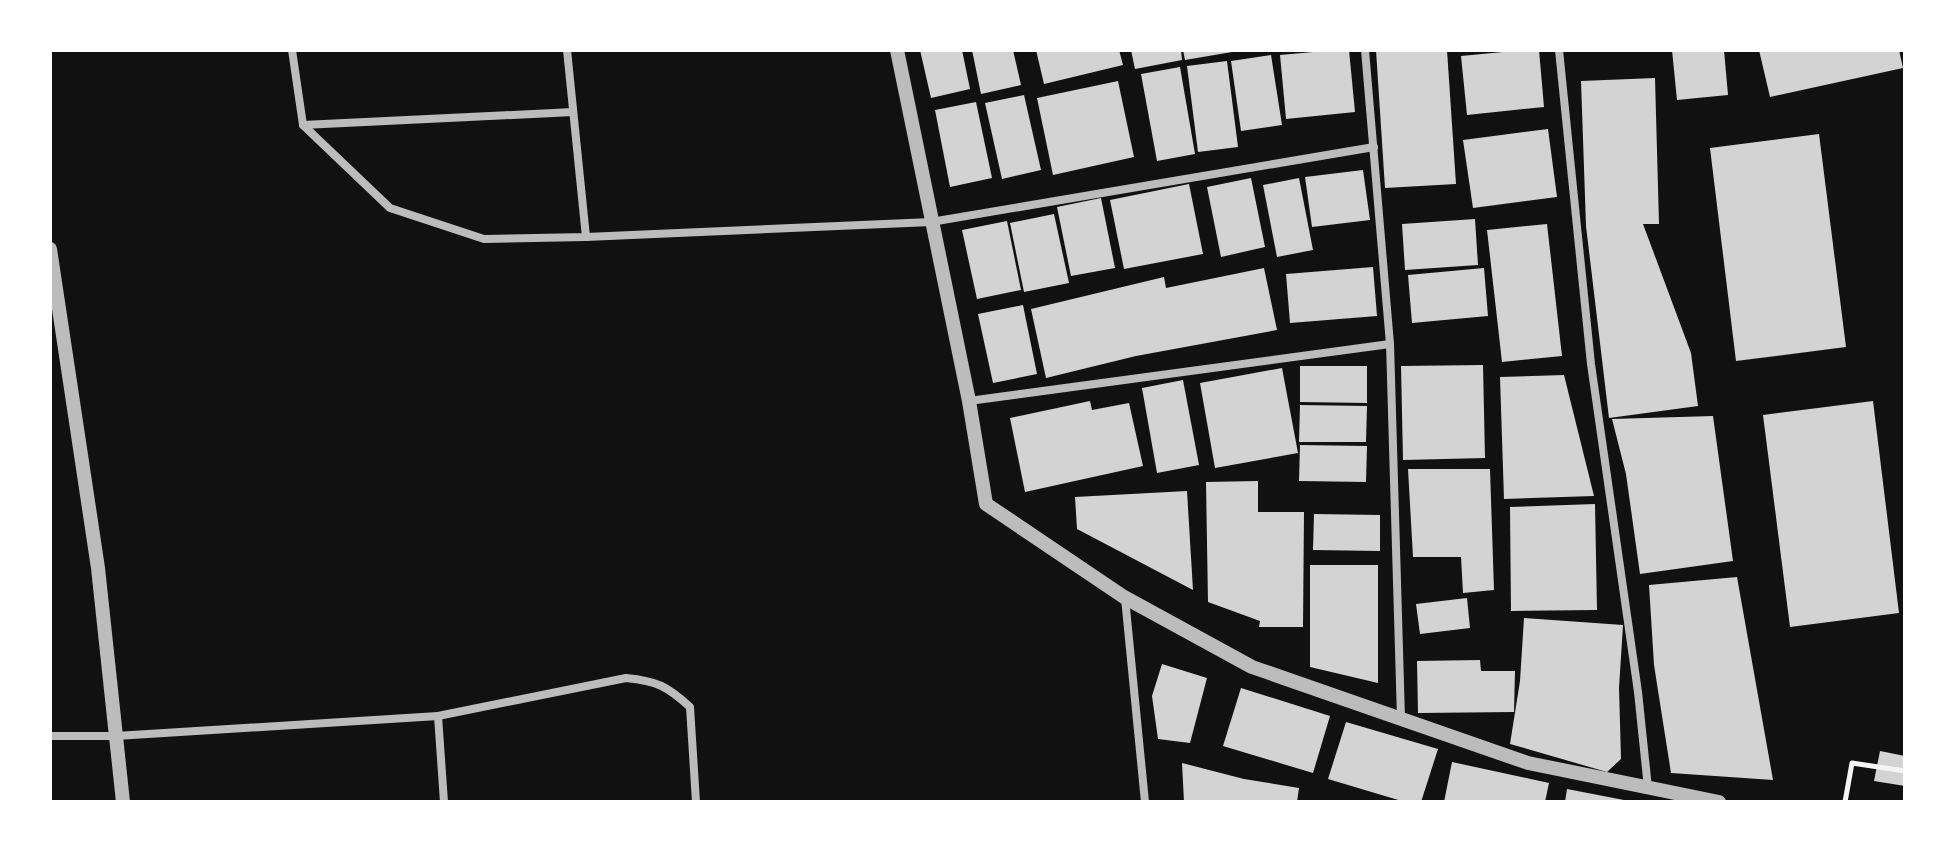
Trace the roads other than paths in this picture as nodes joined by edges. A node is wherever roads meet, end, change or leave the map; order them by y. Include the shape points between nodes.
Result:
1 (292, 50) edge
2 (567, 50) edge
3 (897, 50) edge
4 (1365, 50) edge
5 (1559, 50) edge
6 (573, 112) junction
7 (303, 125) junction
8 (1374, 147) junction
9 (931, 222) junction
10 (586, 237) junction
11 (50, 249) edge
12 (1390, 344) junction
13 (969, 401) junction
14 (1124, 597) junction
15 (438, 716) junction
16 (1401, 718) junction
17 (50, 736) edge
18 (116, 736) junction
19 (1648, 789) junction
20 (123, 802) edge
21 (444, 802) edge
22 (696, 802) edge
23 (1145, 802) edge
24 (1719, 802) edge

1 - 7 street
2 - 6 street
3 - 9 street
4 - 8 street
5 - 19 street via 1591,364
6 - 7 street
6 - 10 street
7 - 10 street via 390,208 484,239
8 - 9 street
8 - 12 street
9 - 10 street
9 - 13 street
11 - 18 street via 98,568
12 - 13 street
12 - 16 street
13 - 14 street via 986,504
14 - 16 street via 1252,667
14 - 23 street
15 - 18 street
15 - 21 street
15 - 22 street via 626,678 651,681 690,707
16 - 19 street via 1528,763
17 - 18 street
18 - 20 street
19 - 24 street

